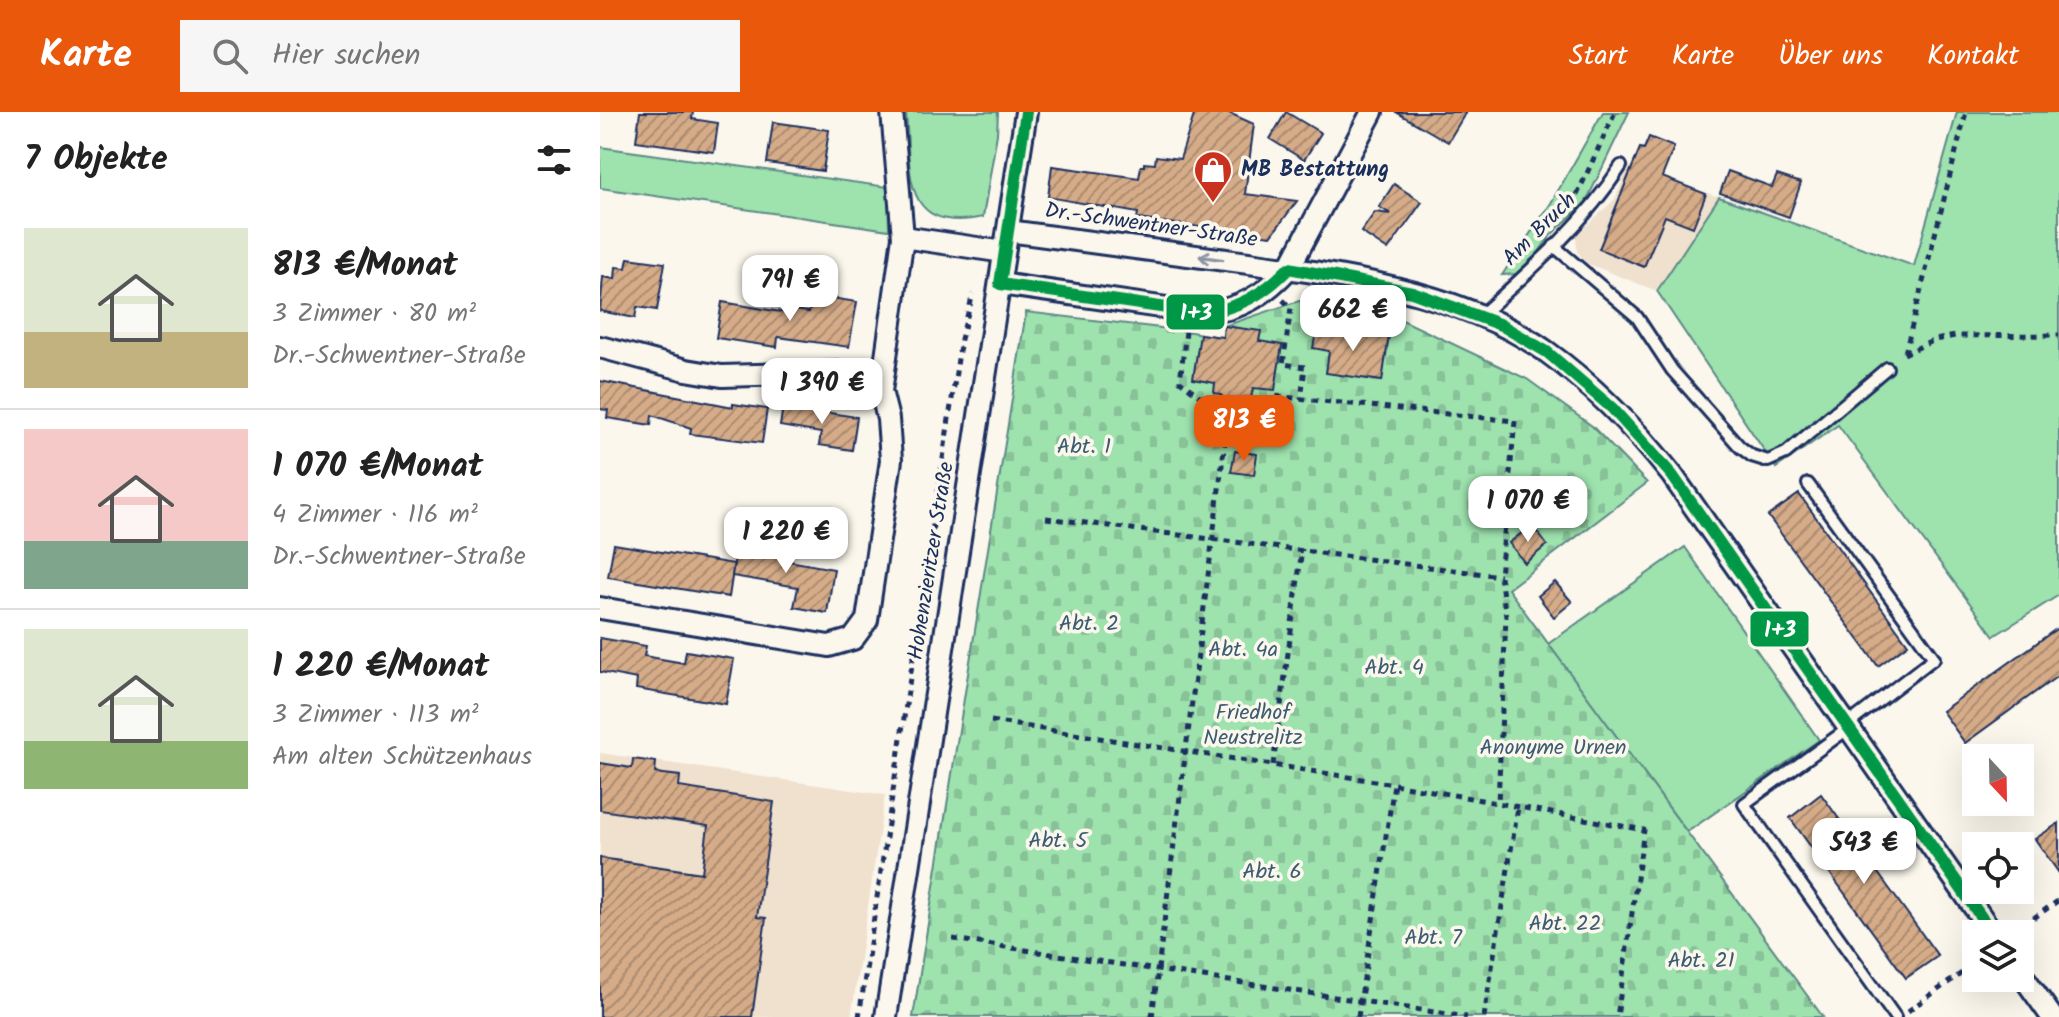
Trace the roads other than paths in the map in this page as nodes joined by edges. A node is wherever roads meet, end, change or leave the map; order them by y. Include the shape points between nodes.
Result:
1 (892, 112) edge
2 (1026, 112) edge
3 (1372, 112) edge
4 (1621, 166) dead end
5 (1008, 231) junction
6 (903, 237) junction
7 (1554, 246) junction
8 (1004, 252) junction
9 (1289, 268) junction
10 (1000, 284) junction
11 (1480, 316) junction
12 (600, 347) edge
13 (1887, 368) road end
14 (884, 371) junction
15 (1808, 484) dead end
16 (600, 608) edge
17 (1848, 726) junction
18 (1983, 920) edge
19 (2034, 992) edge
20 (886, 1017) edge
21 (1898, 1017) edge
22 (2052, 1017) edge

1 - 6 street
2 - 5 street, Hohenzieritzer Straße
3 - 9 street
4 - 7 lane, Am Bruch via 1603,194
5 - 8 street, Hohenzieritzer Straße
9 -> 5 street, Dr.-Schwentner-Straße
6 - 8 street
6 - 14 street
7 - 11 lane, Am Bruch
7 - 13 lane via 1637,317 1672,370 1752,456 1768,461 1786,453
8 - 10 street, Hohenzieritzer Straße
9 - 10 street via 1243,306 1224,312 1189,312
9 - 11 street, Dr.-Schwentner-Straße via 1401,289
10 - 20 street, Hohenzieritzer Straße
11 - 17 street, Dr.-Schwentner-Straße via 1547,352 1646,443
12 - 14 street via 722,376
14 - 16 street via 881,391 891,460 867,620 853,639 829,646
15 - 17 lane via 1934,658
17 - 18 street, Dr.-Schwentner-Straße
17 - 21 lane via 1744,804
19 - 22 street

